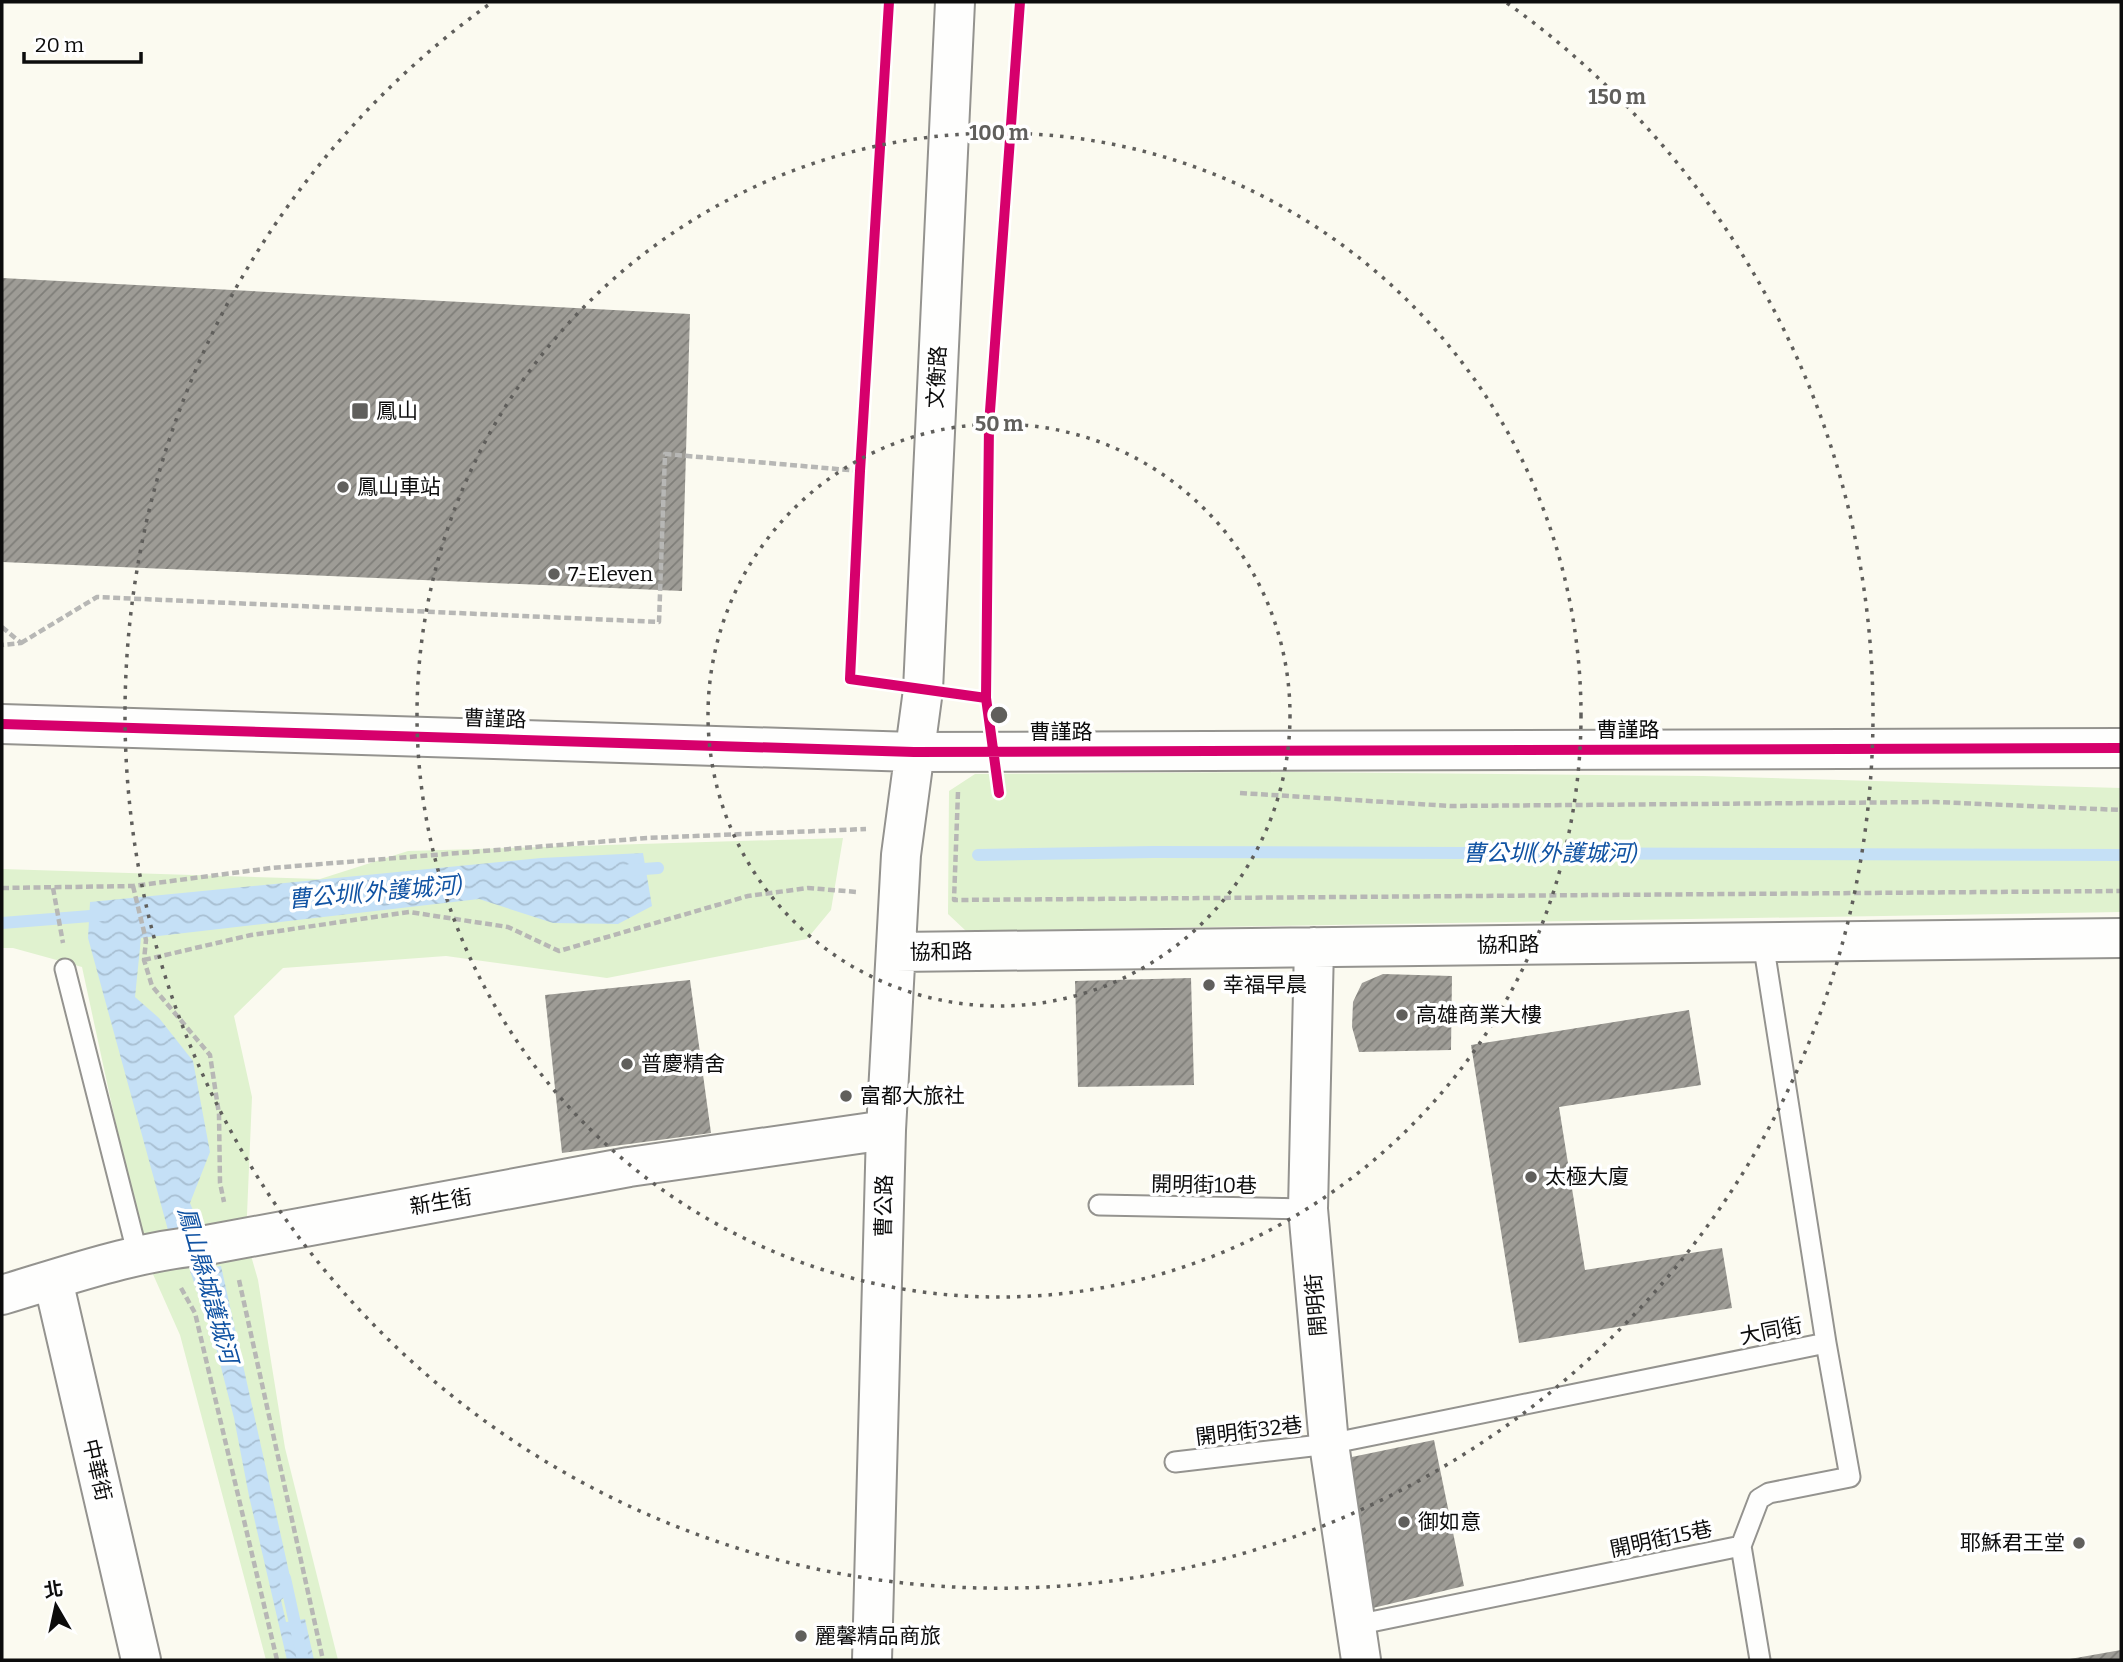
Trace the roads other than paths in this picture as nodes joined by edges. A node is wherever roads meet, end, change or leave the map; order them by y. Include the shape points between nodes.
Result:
1 (955, 2) edge
2 (2, 724) edge
3 (2121, 748) edge
4 (914, 752) junction
5 (2121, 938) edge
6 (1763, 942) junction
7 (1314, 947) junction
8 (896, 952) junction
9 (65, 969) dead end
10 (886, 1130) junction
11 (1099, 1205) dead end
12 (1308, 1209) junction
13 (182, 1248) junction
14 (53, 1280) junction
15 (2, 1295) edge
16 (1826, 1343) junction
17 (1329, 1444) junction
18 (1175, 1462) dead end
19 (1741, 1546) junction
20 (1358, 1643) edge
21 (141, 1660) edge
22 (872, 1660) edge
23 (1760, 1660) edge

1 - 4 street, 文衡路 via 923,691
2 - 4 street, 曹謹路
3 - 4 street, 曹謹路
4 - 8 street, 曹公路
5 - 6 street, 協和路
6 - 7 street, 協和路
6 - 16 lane, 大同街
7 - 8 street, 協和路
7 - 12 street, 開明街
8 - 10 street, 曹公路
9 - 13 lane
10 - 13 street, 新生街 via 629,1167
10 - 22 street, 曹公路
11 - 12 lane, 開明街10巷
12 - 17 street, 開明街
13 - 14 street, 新生街
14 - 15 street, 新生街
14 - 21 street, 中華街
16 - 17 lane, 大同街
16 - 19 lane, 開明街15巷 via 1850,1477 1759,1499
17 - 18 lane, 開明街32巷
17 - 20 street, 開明街
19 - 20 lane, 開明街15巷
19 - 23 lane

